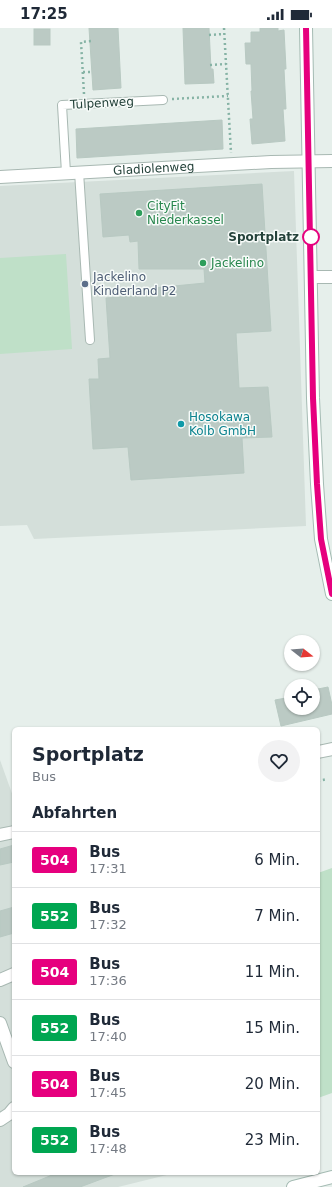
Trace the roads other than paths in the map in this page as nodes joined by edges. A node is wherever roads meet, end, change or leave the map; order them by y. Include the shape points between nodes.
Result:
1 (306, 28) edge
2 (163, 100) road end
3 (308, 161) junction
4 (332, 161) edge
5 (79, 172) junction
6 (66, 173) junction
7 (0, 176) edge
8 (311, 277) junction
9 (332, 277) edge
10 (90, 340) dead end
11 (332, 594) edge
12 (332, 749) edge
13 (320, 752) edge
14 (12, 975) edge
15 (0, 980) edge
16 (0, 1023) edge
17 (12, 1056) edge
18 (12, 1110) edge
19 (0, 1120) edge
20 (332, 1177) edge
21 (293, 1187) edge

1 - 3 street
2 - 6 lane, Tulpenweg via 62,105
3 - 4 street, Gladiolenweg
3 - 5 street, Gladiolenweg
3 - 8 street
5 - 6 street, Gladiolenweg
5 - 10 lane
6 - 7 street, Gladiolenweg
8 - 9 street
8 - 11 street via 317,484 321,539
12 - 13 street
14 - 15 street
16 - 17 street
18 - 19 street
20 - 21 street

